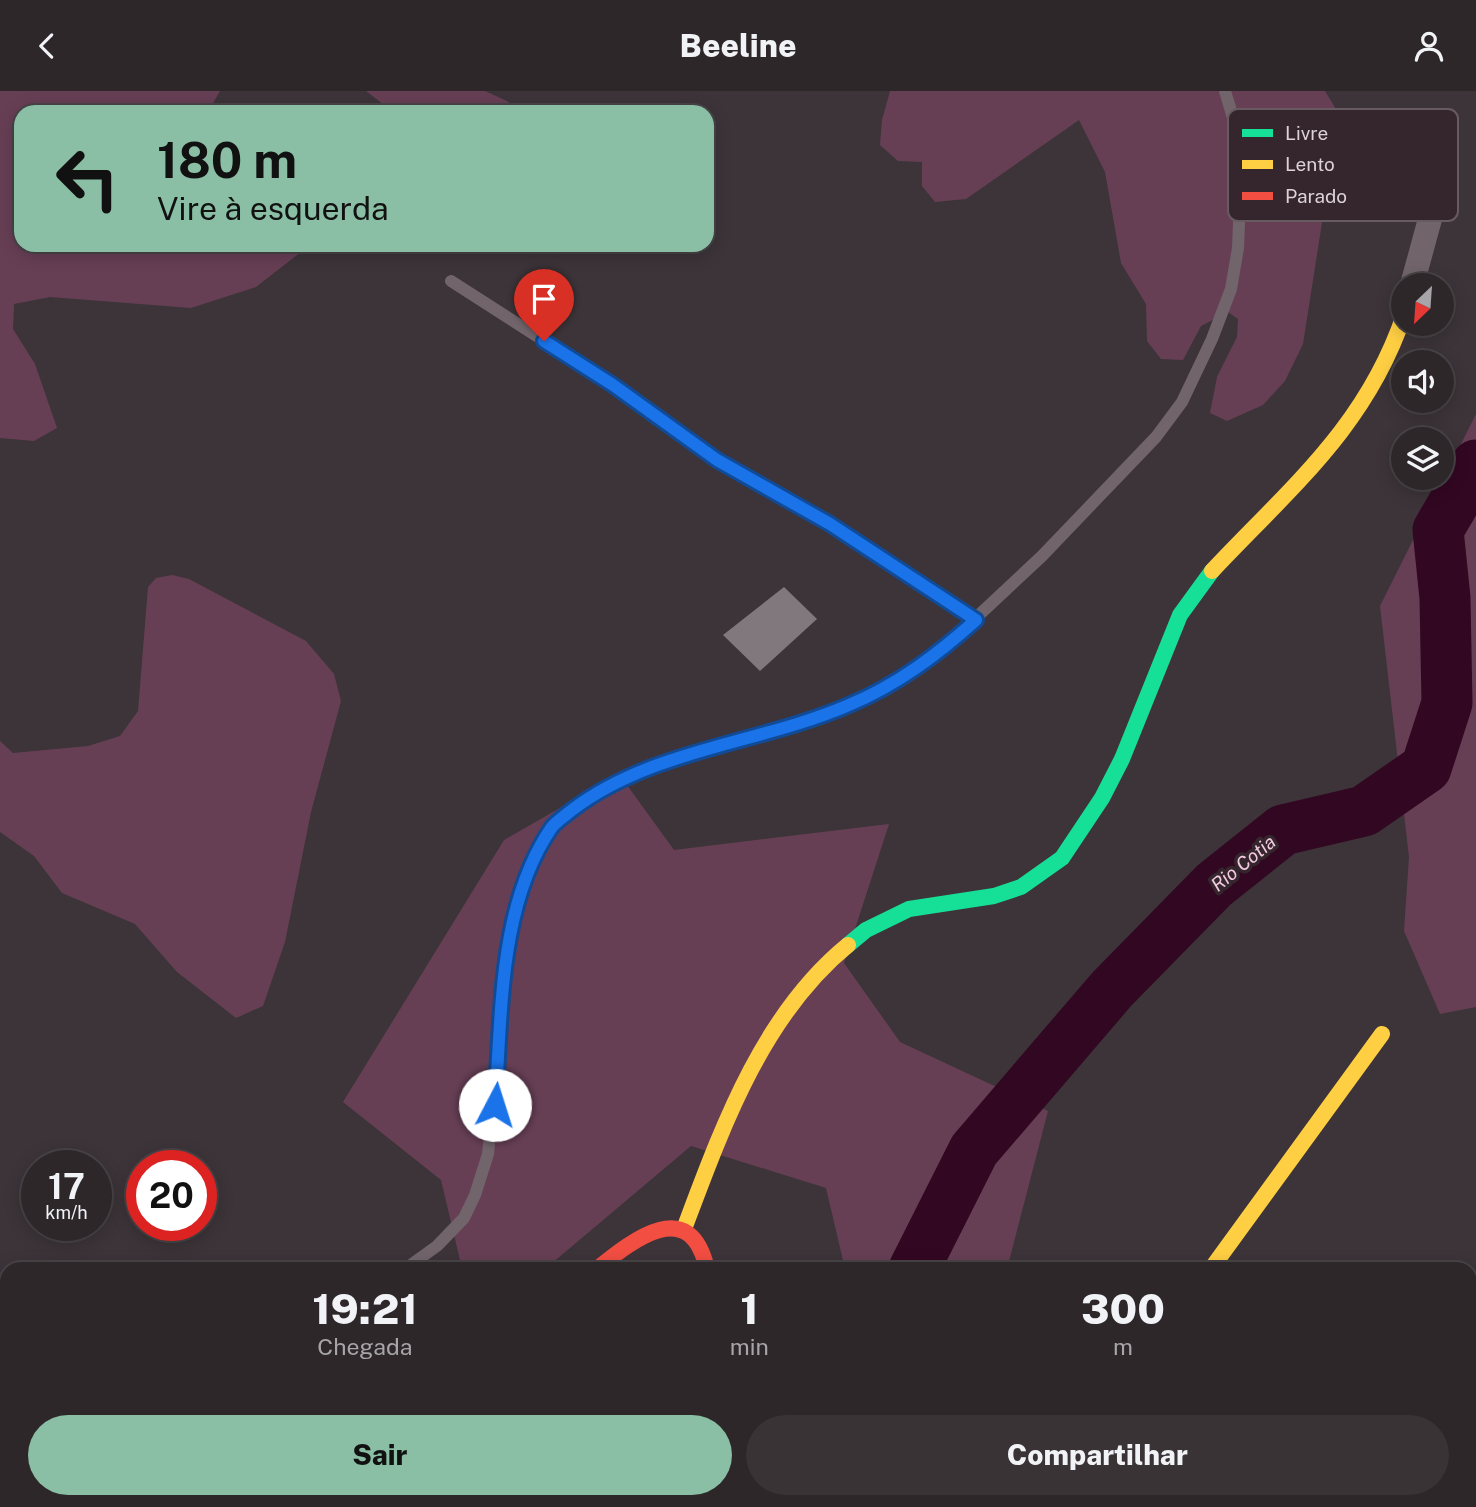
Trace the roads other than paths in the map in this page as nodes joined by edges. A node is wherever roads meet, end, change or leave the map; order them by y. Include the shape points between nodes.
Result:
1 (1225, 91) edge
2 (1230, 109) edge
3 (1239, 221) edge
4 (1429, 221) edge
5 (1415, 273) edge
6 (452, 281) dead end
7 (1395, 336) edge
8 (976, 620) junction
9 (1382, 1034) dead end
10 (684, 1229) junction
11 (415, 1262) edge
12 (606, 1262) edge
13 (705, 1262) edge
14 (1216, 1262) edge

1 - 2 lane
3 - 8 lane via 1231,289 1182,402 1156,437
4 - 5 street
6 - 8 lane via 613,385 717,460 830,524
7 - 10 street via 1378,379 1350,423 1310,473 1189,598 1155,666 1119,764 1065,856 1038,879 1000,897 913,907 879,921 833,952 801,988 766,1042
8 - 11 lane via 934,657 848,706 648,770 592,795 553,825 533,864 515,917 490,1142 475,1195 464,1218
9 - 14 street
10 - 12 street via 669,1227 642,1235
10 - 13 street via 699,1243

